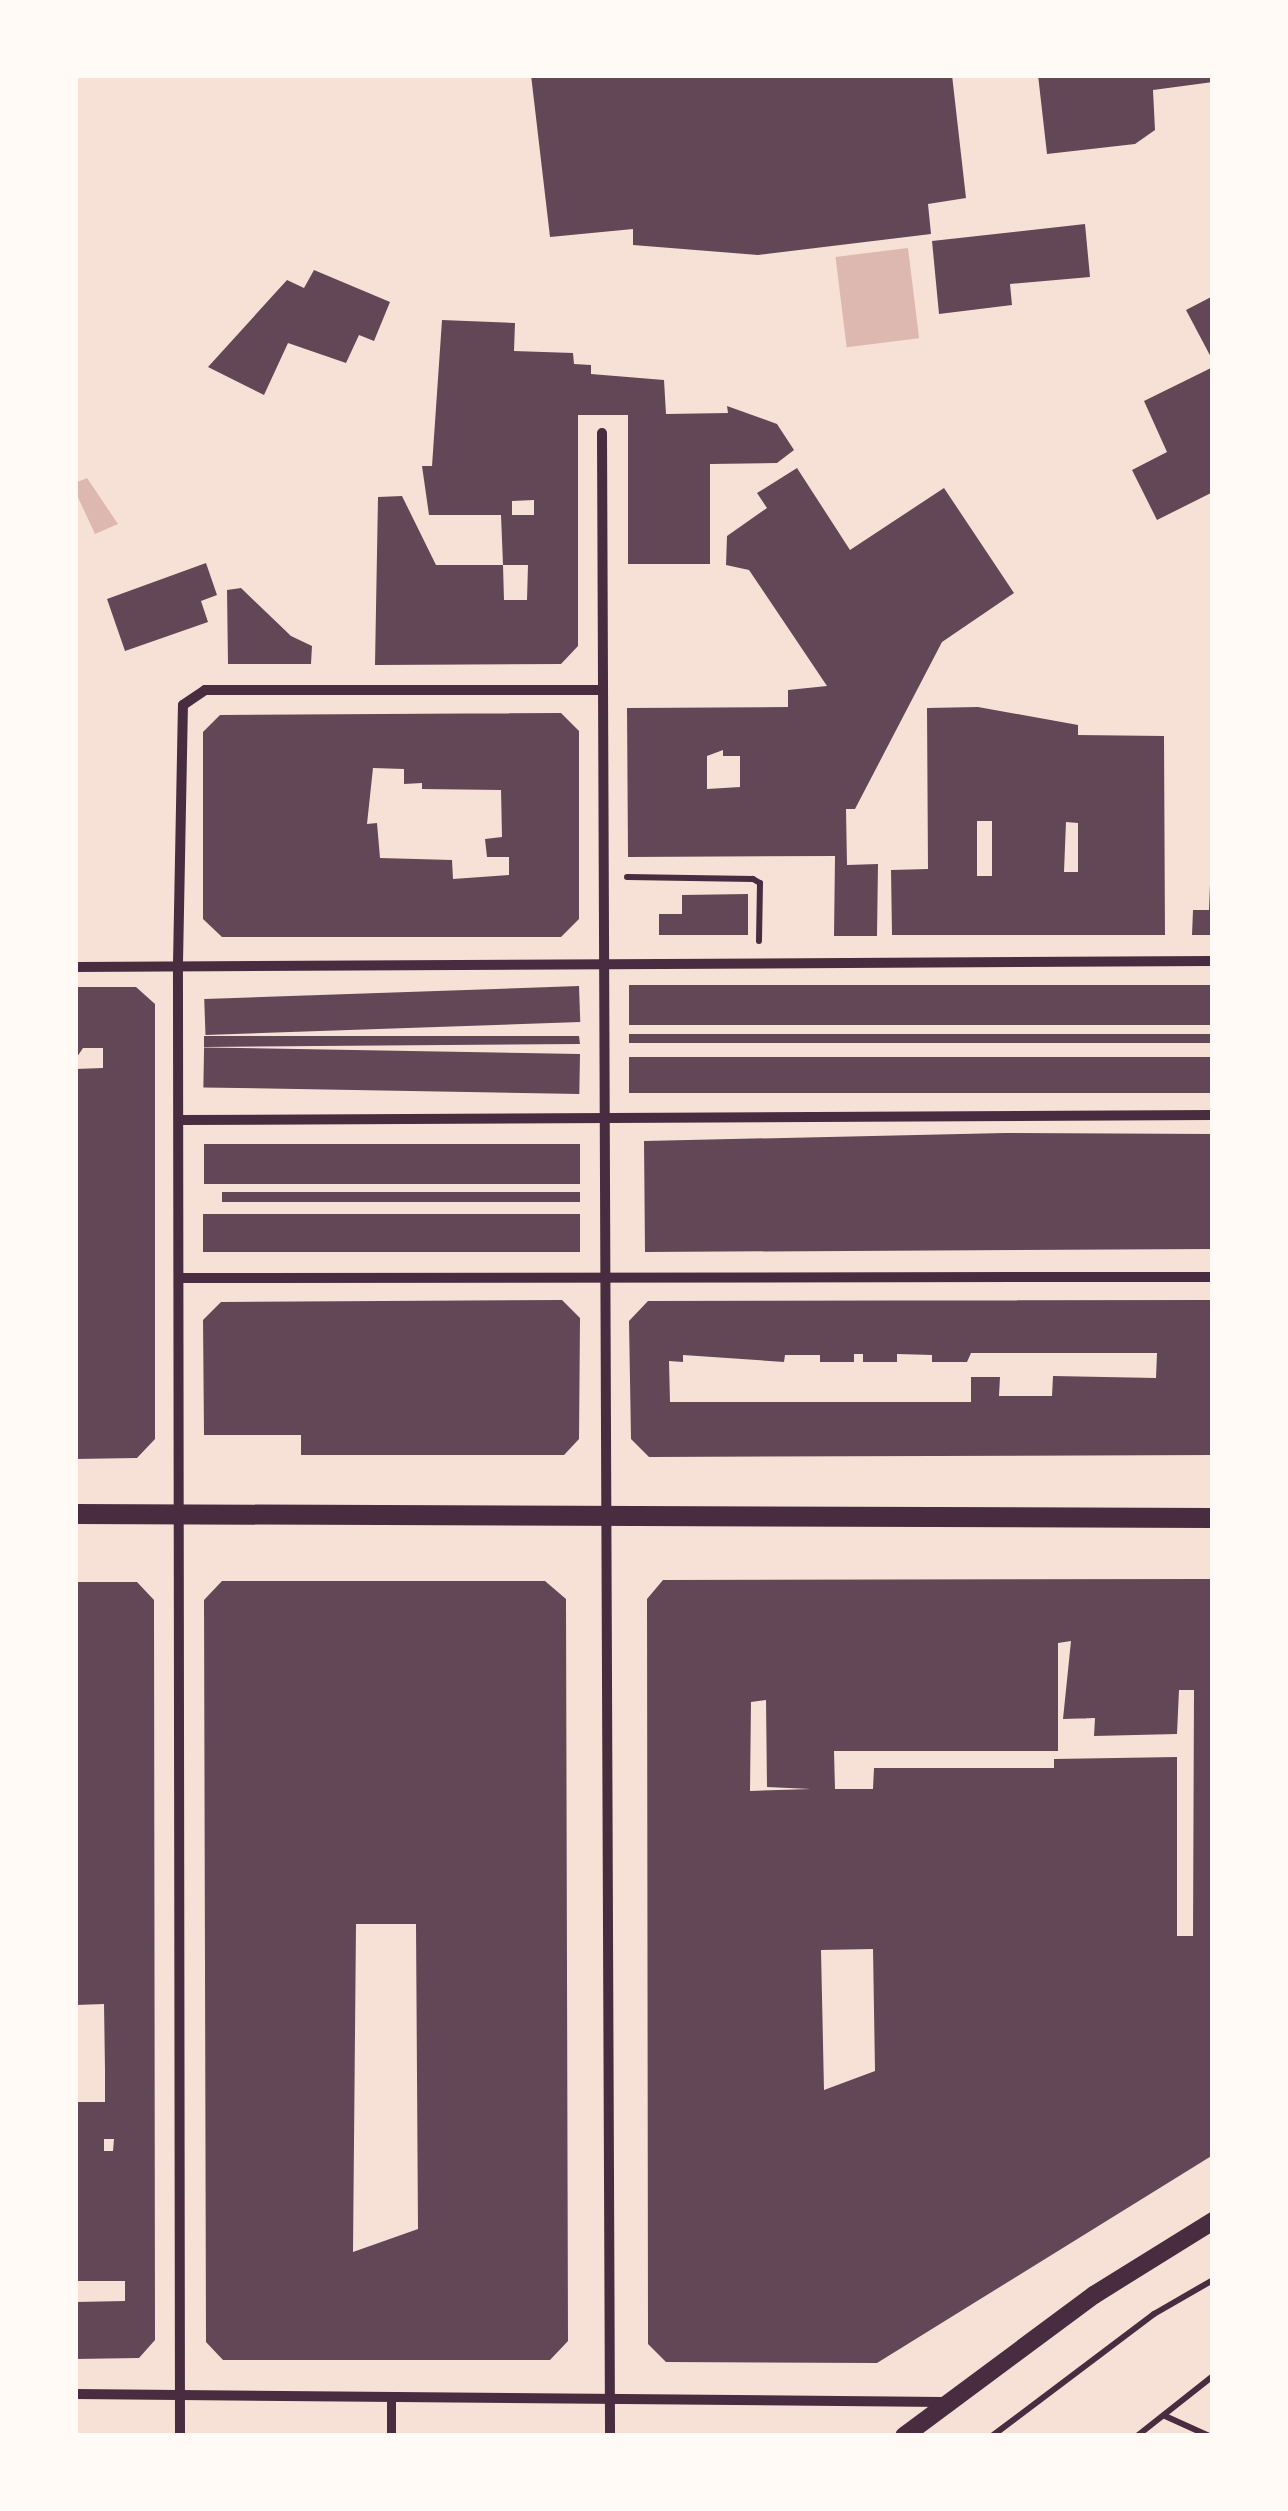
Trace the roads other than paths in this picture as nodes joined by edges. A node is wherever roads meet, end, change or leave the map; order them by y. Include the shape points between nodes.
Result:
1 (602, 434) dead end
2 (602, 690) junction
3 (1213, 961) edge
4 (604, 962) junction
5 (178, 963) junction
6 (75, 967) edge
7 (1213, 1114) edge
8 (603, 1117) junction
9 (180, 1120) junction
10 (606, 1276) junction
11 (1213, 1277) edge
12 (180, 1278) junction
13 (75, 1514) edge
14 (178, 1514) junction
15 (609, 1516) junction
16 (1213, 1518) edge
17 (1213, 2221) edge
18 (75, 2394) edge
19 (180, 2395) junction
20 (391, 2397) junction
21 (609, 2398) junction
22 (943, 2402) junction
23 (180, 2436) edge
24 (391, 2436) edge
25 (610, 2436) edge
26 (904, 2436) edge

1 - 2 street
2 - 4 street
2 - 5 street via 191,694 183,705
3 - 4 street
4 - 5 street
4 - 8 street
5 - 6 street
5 - 9 street
7 - 8 street
8 - 9 street
8 - 10 street
9 - 12 street
10 - 11 street
10 - 12 street
10 - 15 street
12 - 14 street
13 - 14 main road
14 - 15 main road
14 - 19 street
15 - 16 main road
15 - 21 street
17 - 22 street via 1094,2294
18 - 19 street
19 - 20 street
19 - 23 street
20 - 21 street
20 - 24 street
21 - 22 street
21 - 25 street
22 - 26 street

